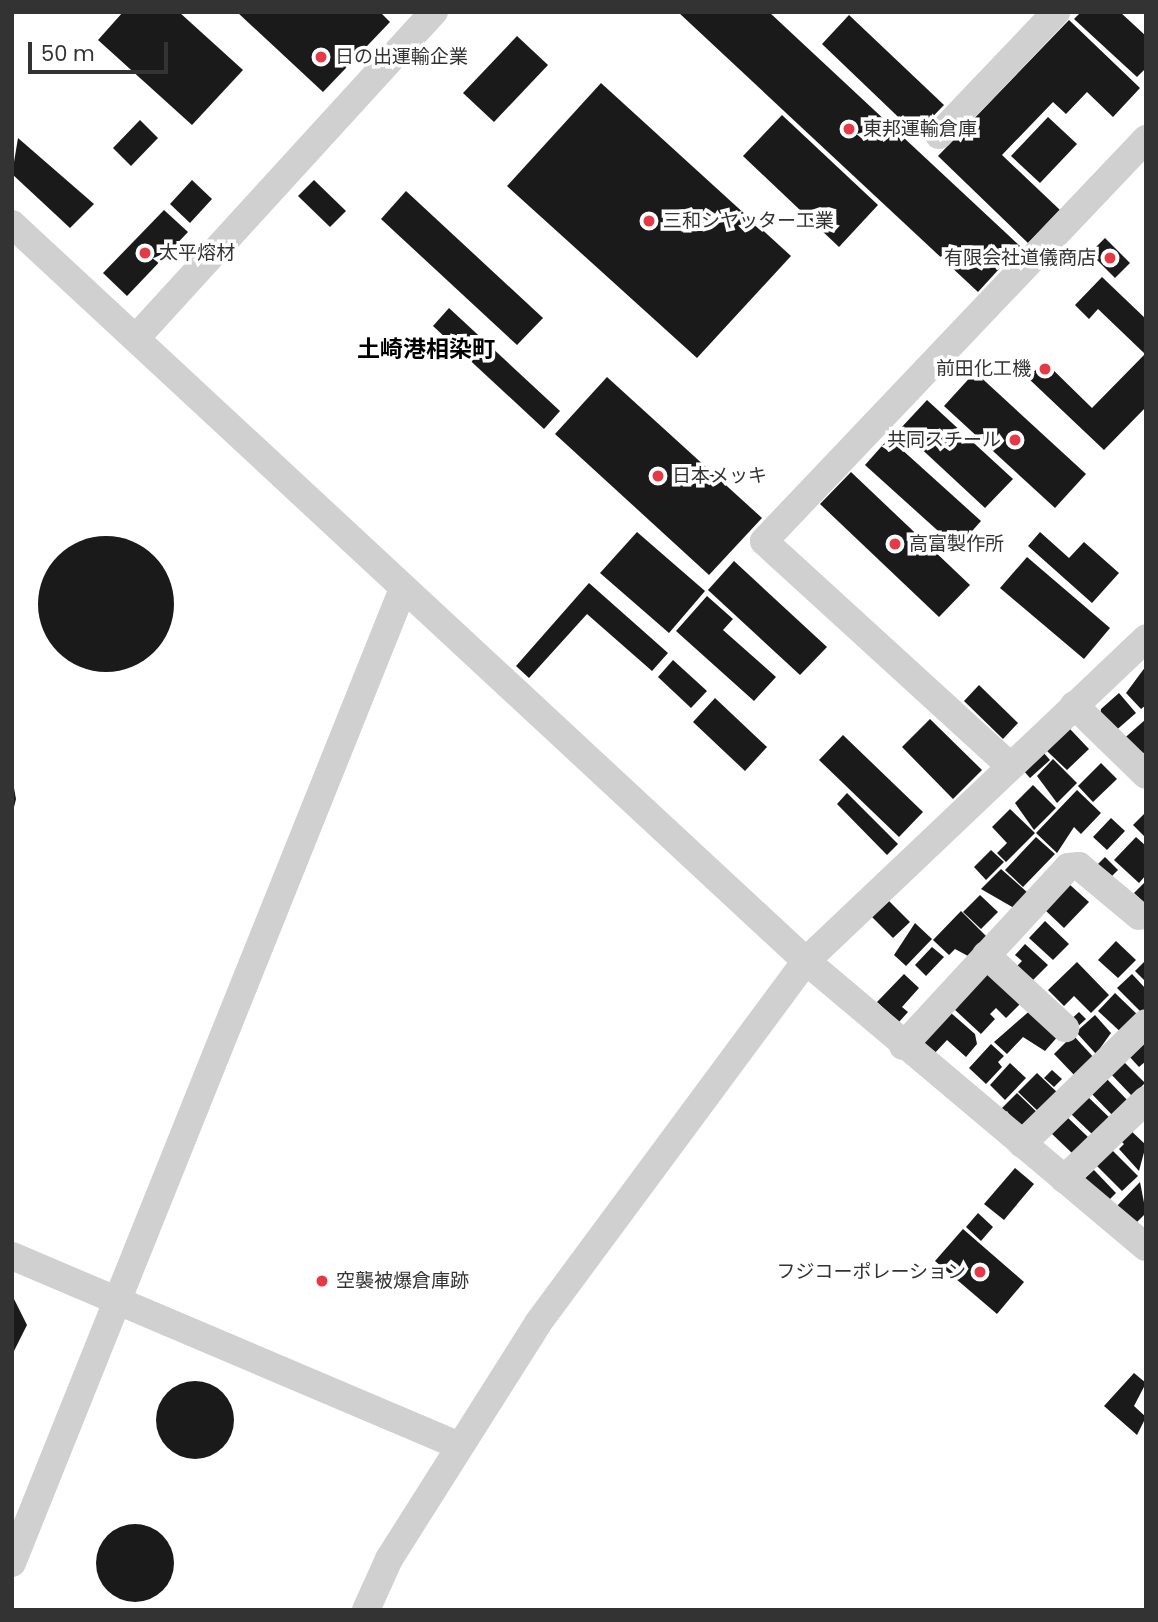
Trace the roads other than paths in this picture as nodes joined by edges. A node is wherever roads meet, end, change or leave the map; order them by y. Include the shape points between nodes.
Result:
1 (435, 12) edge
2 (1056, 12) edge
3 (940, 135) dead end
4 (1146, 138) edge
5 (12, 224) edge
6 (136, 338) junction
7 (403, 589) junction
8 (1146, 638) edge
9 (1073, 705) junction
10 (1010, 766) junction
11 (1146, 775) edge
12 (1139, 916) dead end
13 (986, 955) junction
14 (806, 961) junction
15 (1146, 1023) edge
16 (1065, 1028) dead end
17 (903, 1046) junction
18 (1146, 1100) edge
19 (1022, 1144) junction
20 (1064, 1179) junction
21 (1146, 1247) edge
22 (12, 1256) edge
23 (118, 1303) junction
24 (459, 1446) junction
25 (12, 1563) edge
26 (366, 1610) edge

1 - 6 street
2 - 3 street
4 - 10 street via 764,541
5 - 6 street
6 - 7 street
7 - 14 street
7 - 23 street
8 - 9 street
9 - 10 street
9 - 11 street
10 - 14 street
12 - 13 street via 1079,866 1068,867
13 - 16 street
13 - 17 street
14 - 17 street
14 - 24 street via 538,1323
15 - 19 street
17 - 19 street
18 - 20 street
19 - 20 street
20 - 21 street
22 - 23 street
23 - 24 street
23 - 25 street
24 - 26 street via 389,1559

